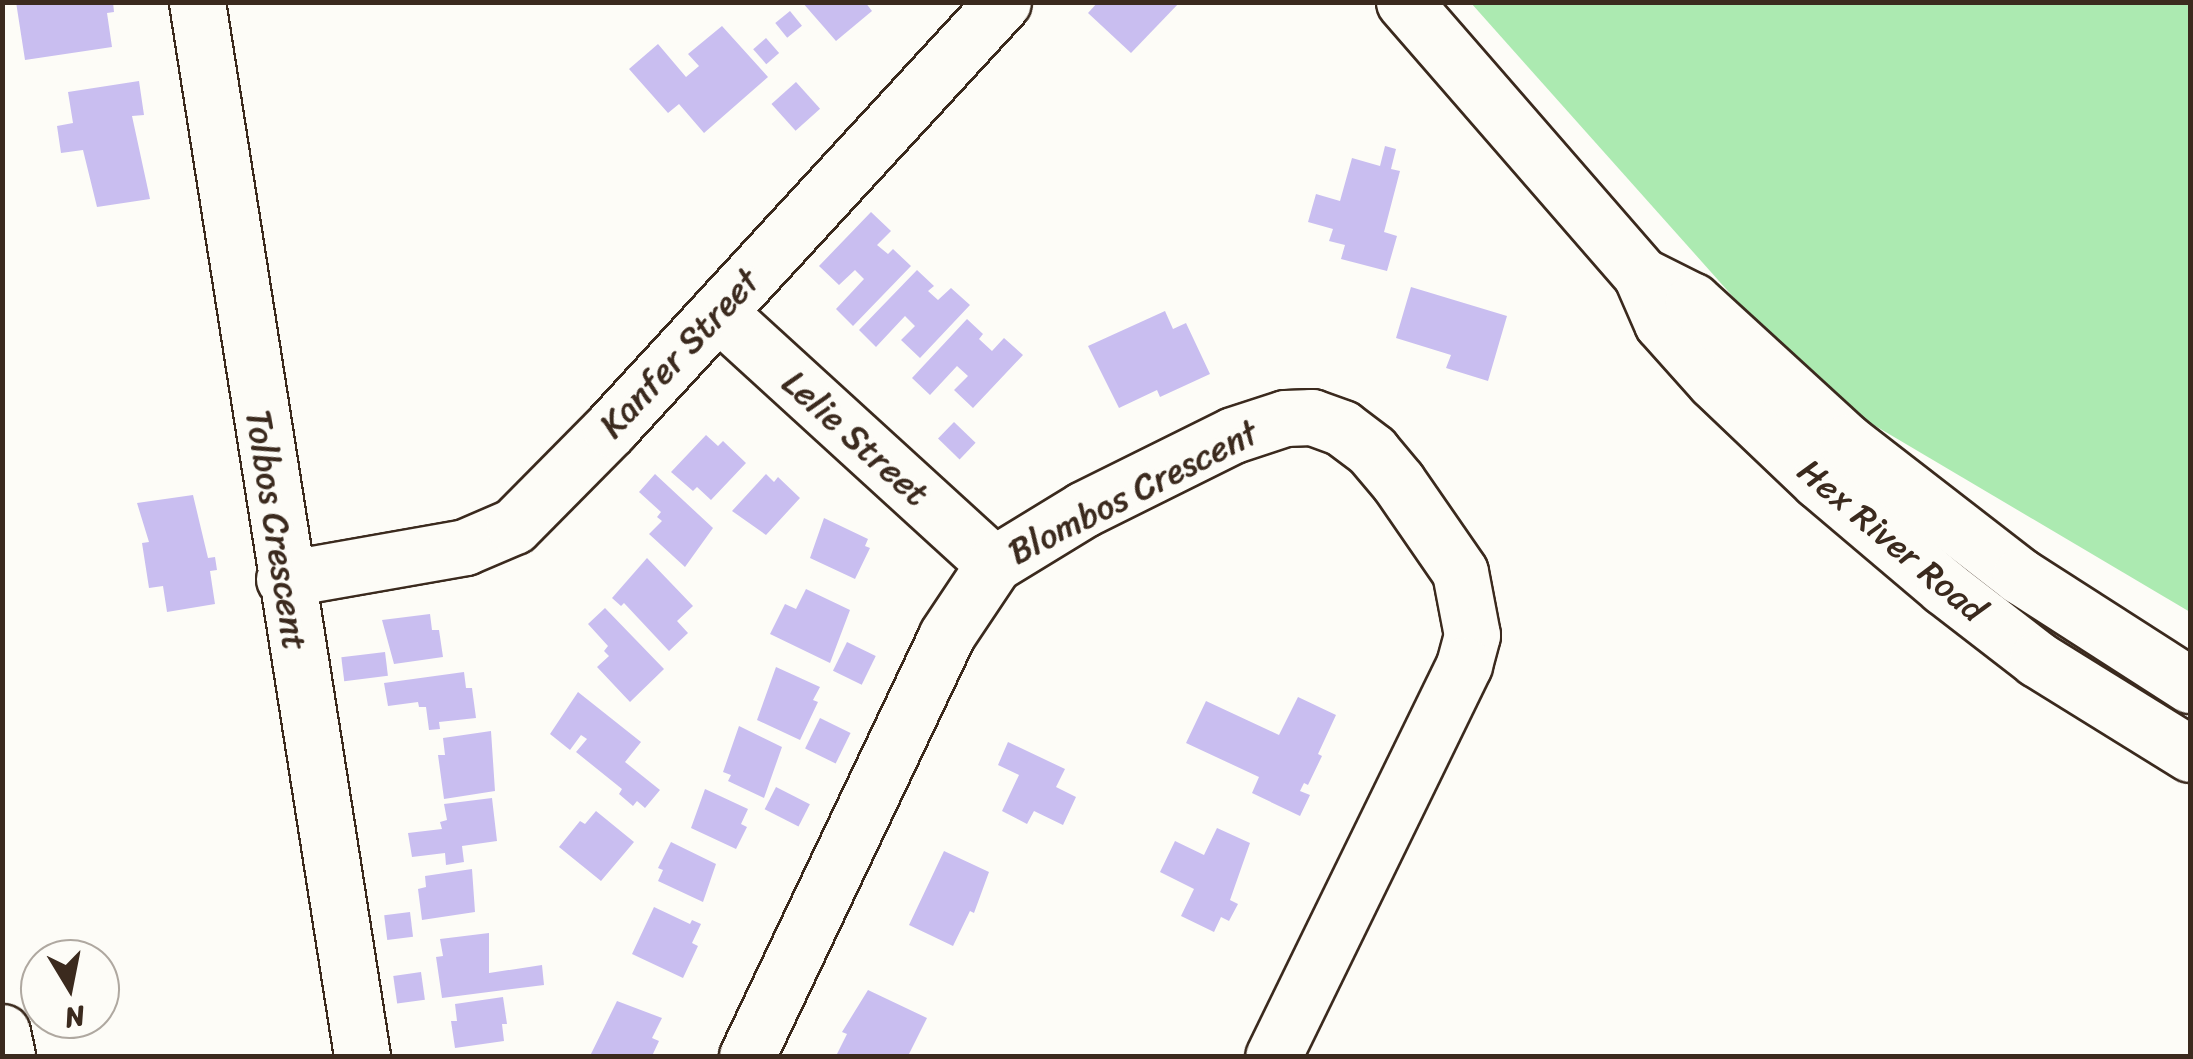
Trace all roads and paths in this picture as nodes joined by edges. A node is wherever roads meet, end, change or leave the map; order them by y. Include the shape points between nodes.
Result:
1 (198, 2) edge
2 (1404, 2) edge
3 (998, 4) edge
4 (1641, 275) junction
5 (718, 312) junction
6 (994, 564) junction
7 (284, 579) junction
8 (2190, 685) edge
9 (2190, 754) edge
10 (2, 1032) edge
11 (7, 1056) edge
12 (362, 1056) edge
13 (747, 1056) edge
14 (1273, 1056) edge

1 - 7 street, Tolbos Crescent
2 - 4 street, Hex River Road
3 - 5 street, Kanfer Street
4 - 8 street, Hex River Road via 1694,301 1846,442 2020,576
4 - 9 street, Hex River Road via 1662,323 1819,481 2037,659
5 - 6 street, Lelie Street
5 - 7 street, Kanfer Street via 514,526 465,548
6 - 13 street, Blombos Crescent via 946,636
6 - 14 street, Blombos Crescent via 1084,509 1233,435 1285,418 1312,417 1372,450 1448,550 1471,613 1464,665
7 - 12 street, Tolbos Crescent
10 - 11 street

